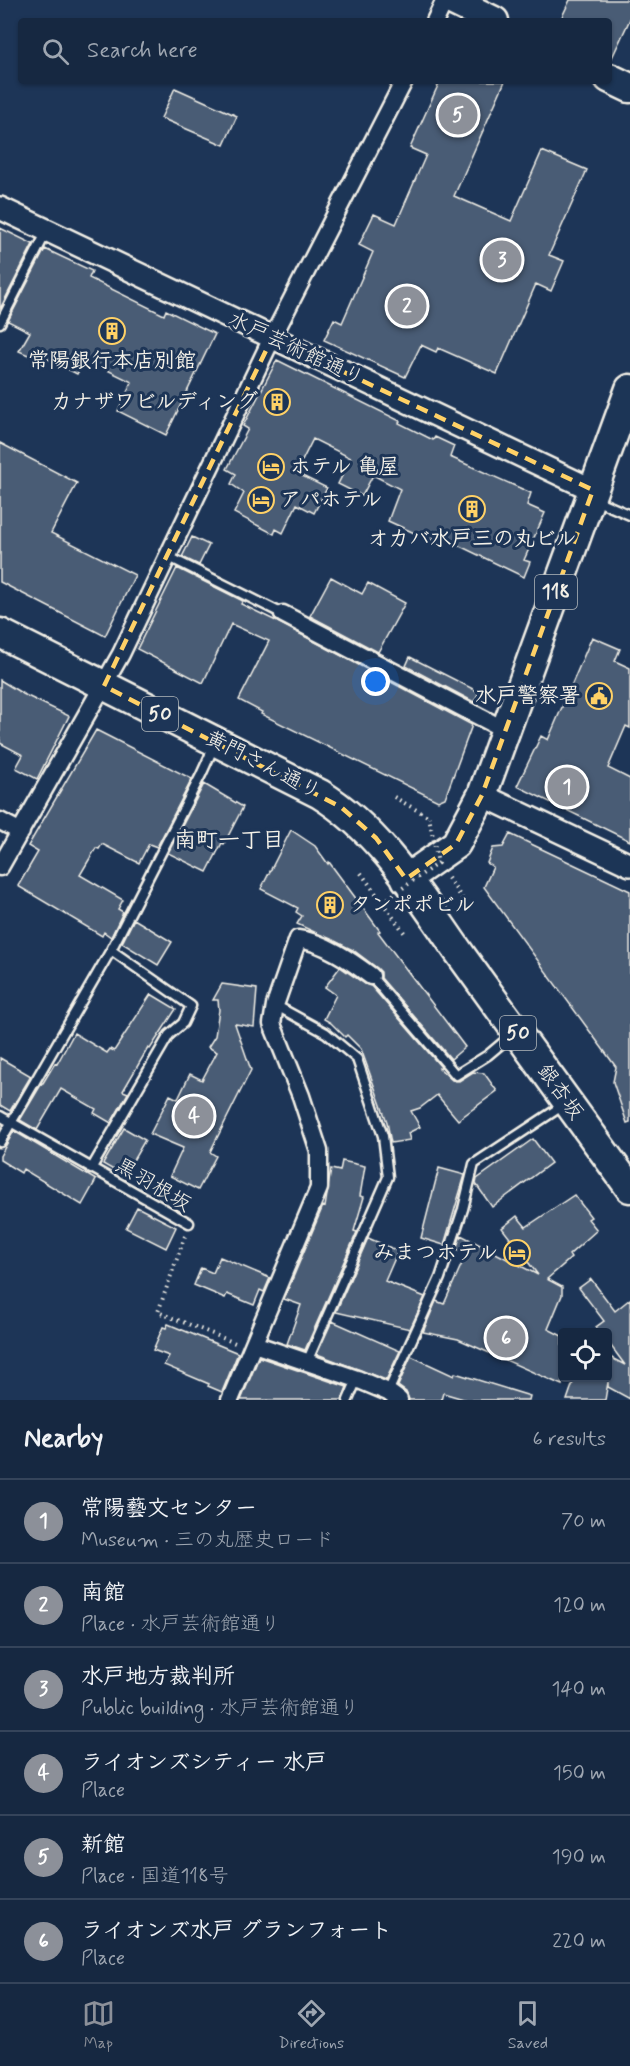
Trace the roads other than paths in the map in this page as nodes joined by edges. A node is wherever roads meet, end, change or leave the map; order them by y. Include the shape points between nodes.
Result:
1 (445, 0) edge
2 (451, 0) edge
3 (436, 18) edge
4 (488, 18) edge
5 (612, 79) edge
6 (402, 84) edge
7 (630, 88) edge
8 (0, 208) edge
9 (47, 231) junction
10 (0, 324) edge
11 (272, 338) junction
12 (630, 389) edge
13 (591, 494) junction
14 (630, 515) edge
15 (166, 556) junction
16 (283, 614) joint
17 (0, 633) edge
18 (104, 686) junction
19 (505, 730) junction
20 (216, 741) junction
21 (482, 795) junction
22 (0, 821) edge
23 (21, 832) junction
24 (630, 865) edge
25 (0, 867) edge
26 (406, 879) junction
27 (111, 950) junction
28 (371, 976) joint
29 (275, 1005) junction
30 (516, 1031) junction
31 (568, 1102) junction
32 (0, 1116) edge
33 (12, 1124) junction
34 (0, 1142) edge
35 (91, 1169) junction
36 (630, 1188) edge
37 (189, 1223) road end
38 (253, 1347) junction
39 (307, 1362) junction
40 (357, 1379) junction
41 (393, 1396) edge
42 (230, 1400) edge
43 (348, 1400) edge

1 - 3 street
2 - 4 highway
5 - 7 highway
6 - 11 street
8 - 9 street, 水戸芸術館通り
9 - 10 lane
9 - 11 street, 水戸芸術館通り
11 - 13 street, 水戸芸術館通り
11 - 15 street
12 - 13 highway, 118
13 - 14 lane
13 - 19 highway, 118
15 - 16 lane
15 - 18 street
16 - 19 street
17 - 18 highway, 黄門さん通り / 50
18 - 20 highway, 黄門さん通り / 50
18 - 23 street
19 - 21 highway, 118
20 - 26 highway, 黄門さん通り / 50 via 341,807 376,838
20 - 27 lane
21 - 24 street
21 - 26 highway, 118 via 456,844
22 - 23 street
23 - 25 street
26 - 30 highway, 銀杏坂 / 50
27 - 33 lane
27 - 35 lane via 191,1006 183,1023 169,1035
28 - 29 street via 310,941 298,939
28 - 30 lane via 456,1075
29 - 38 street via 272,1024 319,1151 319,1188
29 - 39 lane via 326,1033 357,1059 383,1136 388,1177
30 - 31 highway, 銀杏坂 / 50
31 - 36 highway, 銀杏坂 / 50
31 - 41 lane via 474,1164 440,1278
32 - 33 lane, 黒羽根坂
33 - 34 lane
33 - 35 lane, 黒羽根坂
35 - 37 lane, 黒羽根坂
38 - 39 street
38 - 42 street
39 - 40 street
40 - 41 street
40 - 43 lane

